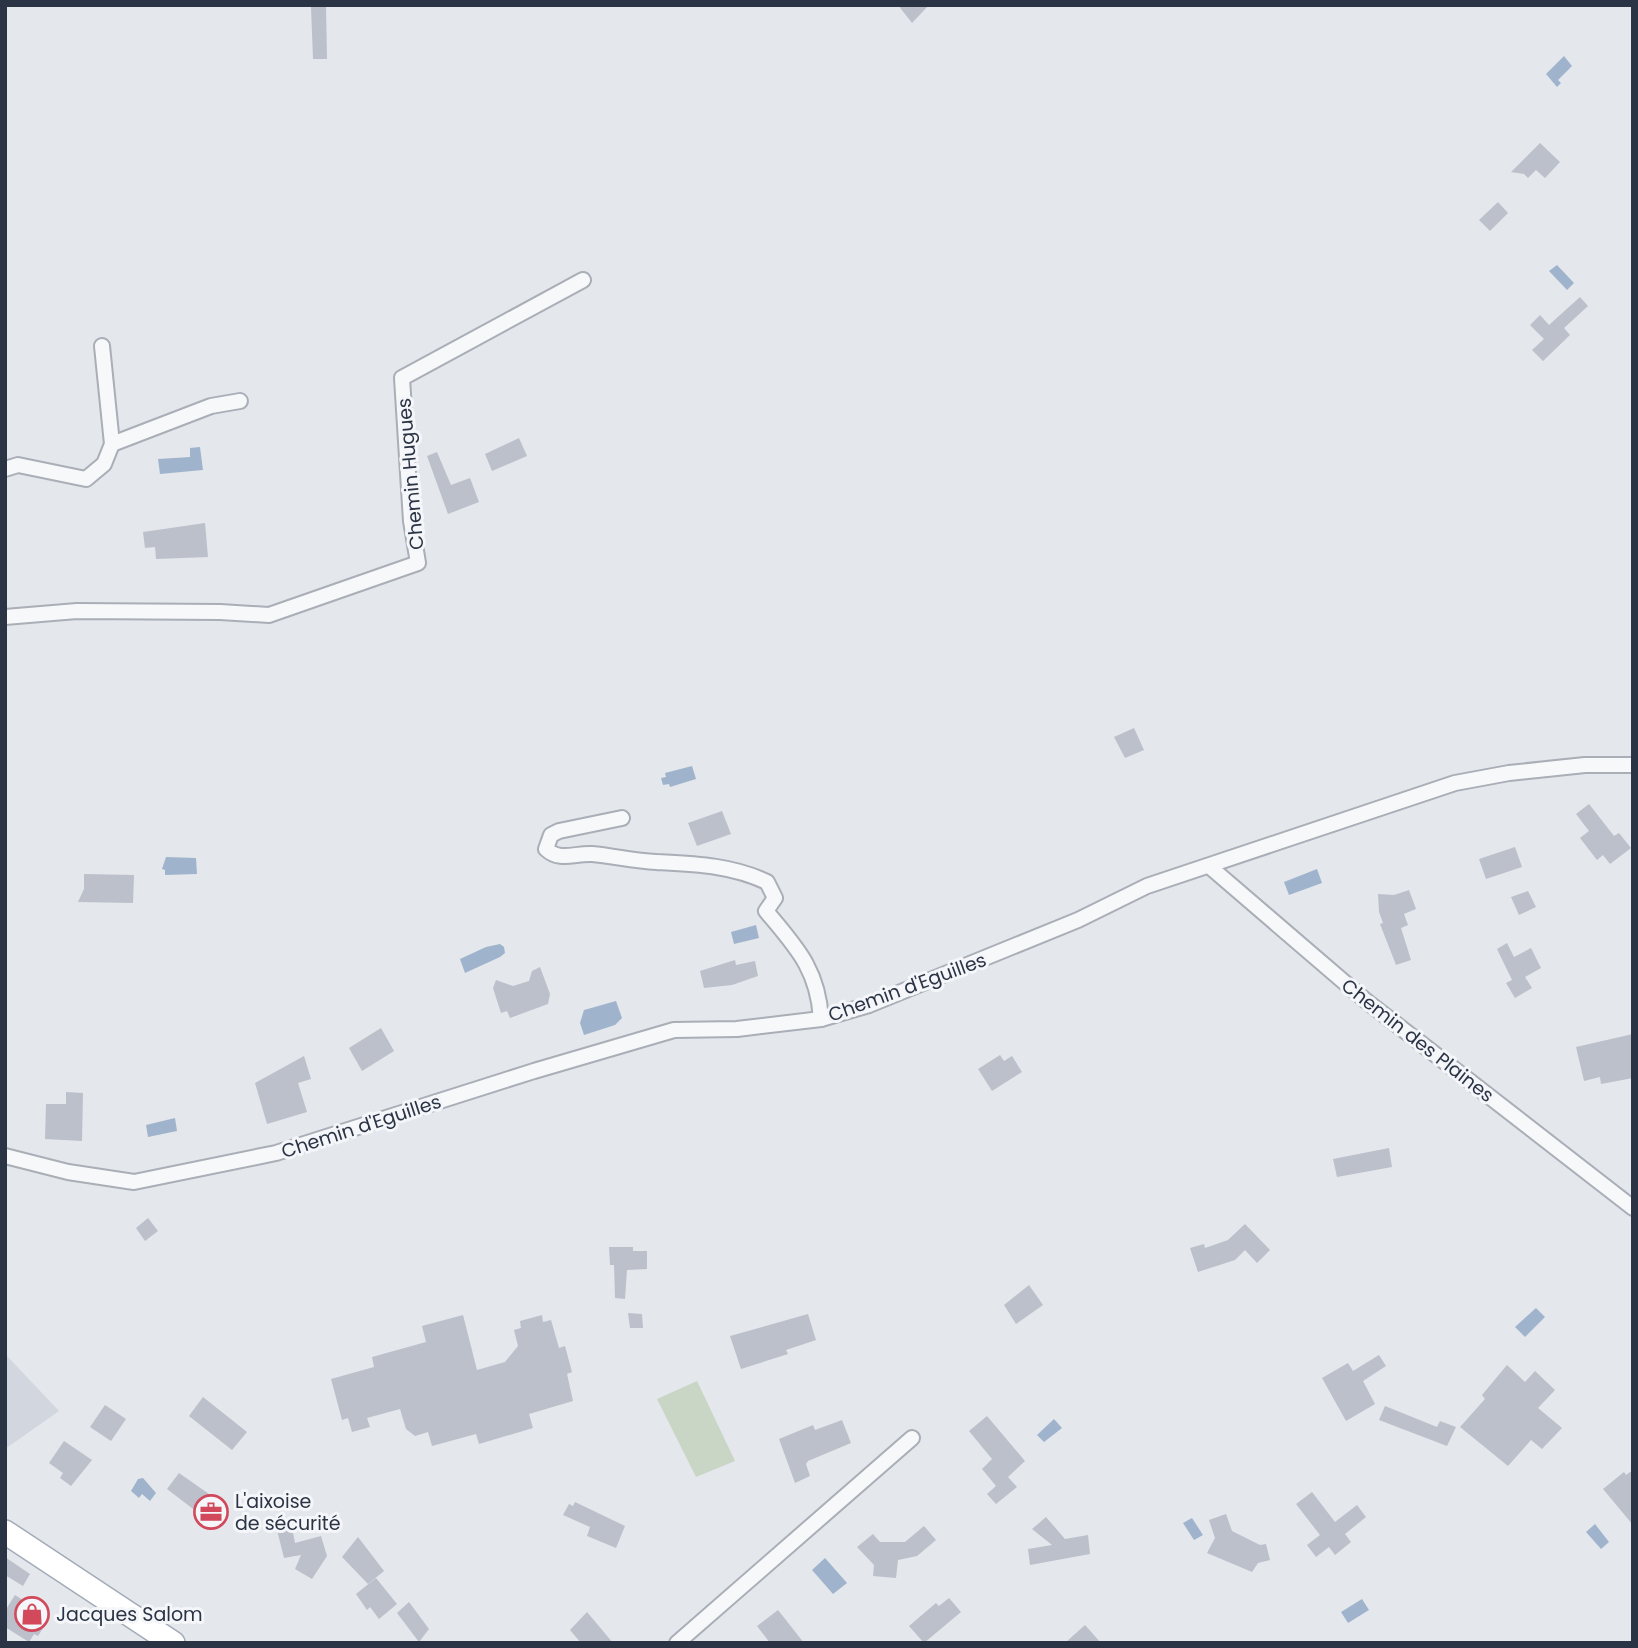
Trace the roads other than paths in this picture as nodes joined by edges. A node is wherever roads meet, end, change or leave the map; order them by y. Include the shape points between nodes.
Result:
1 (583, 280) dead end
2 (102, 346) dead end
3 (240, 401) dead end
4 (112, 444) junction
5 (5, 469) edge
6 (5, 617) edge
7 (1633, 765) edge
8 (622, 818) dead end
9 (1209, 866) junction
10 (821, 1019) junction
11 (5, 1156) edge
12 (1633, 1208) edge
13 (912, 1438) dead end
14 (5, 1534) edge
15 (173, 1643) edge
16 (677, 1643) edge

1 - 6 street, Chemin Hugues via 402,378 418,563 269,615 77,611
2 - 4 street
3 - 4 street via 211,406
4 - 5 street via 104,464 86,479 19,465
7 - 9 street, Chemin d'Eguilles via 1585,765 1455,783
8 - 10 street via 559,831 551,835 547,849 553,856 563,857 580,854 694,862 767,882 775,898 766,911 804,955
9 - 10 street, Chemin d'Eguilles via 1147,886 934,981
9 - 12 street, Chemin des Plaines via 1365,1000
10 - 11 street, Chemin d'Eguilles via 737,1029 674,1030 276,1153 134,1182
13 - 16 street
14 - 15 main road

